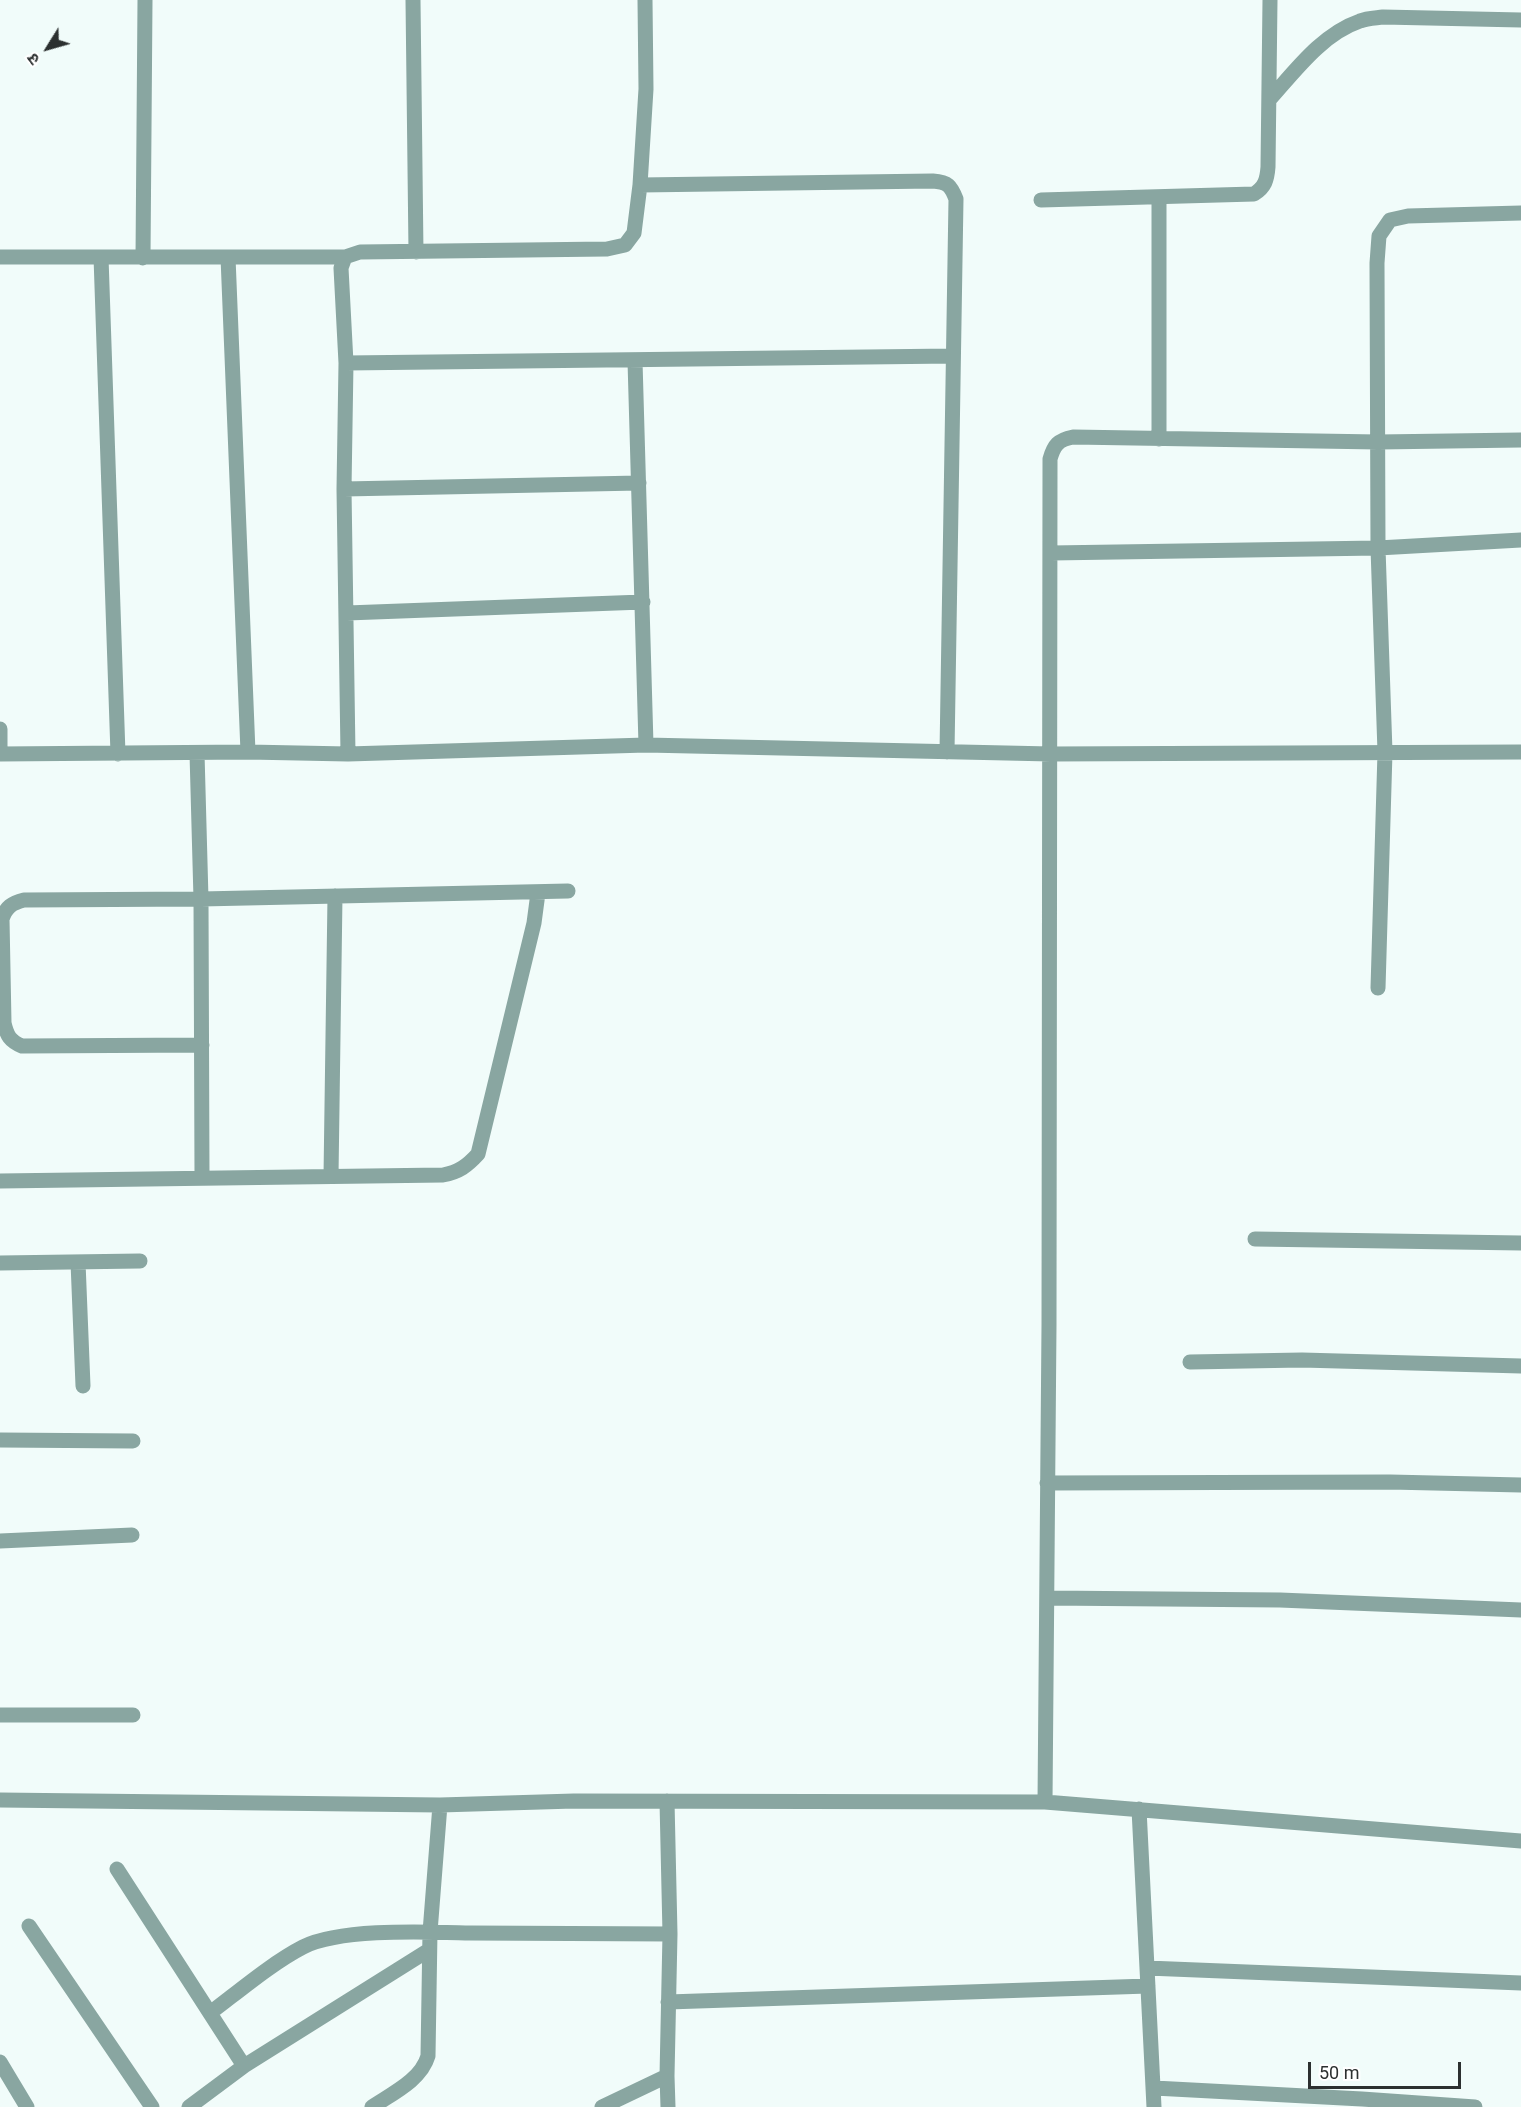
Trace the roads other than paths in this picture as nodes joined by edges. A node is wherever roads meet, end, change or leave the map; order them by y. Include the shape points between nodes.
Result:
1 (145, 0) edge
2 (413, 0) edge
3 (645, 0) edge
4 (1270, 0) edge
5 (1521, 20) edge
6 (1269, 100) junction
7 (639, 185) junction
8 (1159, 197) junction
9 (1041, 200) dead end
10 (1521, 213) edge
11 (416, 252) junction
12 (0, 257) edge
13 (101, 257) junction
14 (228, 257) junction
15 (345, 257) junction
16 (143, 258) junction
17 (953, 356) junction
18 (634, 361) junction
19 (346, 363) junction
20 (1159, 438) junction
21 (1521, 440) edge
22 (1378, 442) junction
23 (639, 483) junction
24 (345, 489) junction
25 (1521, 540) edge
26 (1378, 548) junction
27 (1051, 553) junction
28 (643, 602) junction
29 (347, 613) junction
30 (0, 729) edge
31 (646, 745) junction
32 (248, 752) junction
33 (946, 752) junction
34 (1385, 752) junction
35 (197, 753) junction
36 (1521, 753) edge
37 (0, 754) edge
38 (118, 754) junction
39 (348, 754) junction
40 (1051, 754) junction
41 (568, 891) dead end
42 (538, 893) junction
43 (335, 897) junction
44 (201, 899) junction
45 (1378, 988) dead end
46 (202, 1046) junction
47 (331, 1176) junction
48 (202, 1177) junction
49 (0, 1181) edge
50 (1255, 1239) dead end
51 (1521, 1244) edge
52 (78, 1262) junction
53 (140, 1262) dead end
54 (0, 1263) edge
55 (1190, 1362) dead end
56 (1521, 1366) edge
57 (83, 1386) dead end
58 (0, 1440) edge
59 (133, 1441) dead end
60 (1047, 1483) junction
61 (1521, 1485) edge
62 (132, 1535) dead end
63 (0, 1541) edge
64 (1047, 1598) junction
65 (1521, 1610) edge
66 (0, 1715) edge
67 (133, 1715) dead end
68 (0, 1800) edge
69 (667, 1802) junction
70 (1046, 1802) junction
71 (440, 1805) junction
72 (1139, 1809) junction
73 (1521, 1842) edge
74 (117, 1869) dead end
75 (29, 1926) dead end
76 (430, 1932) junction
77 (670, 1934) junction
78 (429, 1950) junction
79 (1147, 1968) junction
80 (1521, 1983) edge
81 (1148, 1986) junction
82 (668, 2002) junction
83 (210, 2013) junction
84 (0, 2062) edge
85 (244, 2066) junction
86 (667, 2076) junction
87 (1154, 2088) junction
88 (27, 2107) edge
89 (152, 2107) edge
90 (189, 2107) edge
91 (372, 2107) edge
92 (603, 2107) edge
93 (668, 2107) edge
94 (1154, 2107) edge
95 (1475, 2107) edge

1 - 16 street
2 - 11 street
3 - 7 street via 646,90
4 - 6 street
5 - 6 street via 1361,20 1335,33
6 - 8 street via 1268,166 1263,188 1254,194
7 - 11 street via 634,232 625,245 607,249
7 - 17 street via 944,182 951,186 956,199
8 - 9 street
8 - 20 street
10 - 22 street via 1408,216 1390,220 1379,236
11 - 15 street via 360,252
12 - 13 street
13 - 16 street
13 - 38 street
14 - 15 street
14 - 16 street
14 - 32 street
15 - 19 street via 340,268
17 - 18 street
17 - 33 street
18 - 19 street
18 - 23 street
19 - 24 street
20 - 22 street
20 - 27 street via 1073,436 1054,446 1050,459
21 - 22 street
22 - 26 street
23 - 24 street
23 - 28 street
24 - 29 street
25 - 26 street
26 - 27 street
26 - 34 street
27 - 40 street
28 - 29 street
28 - 31 street
29 - 39 street
30 - 37 street
31 - 33 street
31 - 39 street
32 - 35 street
32 - 39 street
33 - 40 street
34 - 36 street
34 - 40 street
34 - 45 street
35 - 38 street
35 - 44 street
37 - 38 street
40 - 60 street
41 - 42 street
42 - 43 street
42 - 47 street via 478,1154 456,1173 443,1175
43 - 44 street
43 - 47 street
44 - 46 street
44 - 46 street via 24,900 6,909 2,919 4,1023 12,1042 22,1046
46 - 48 street
47 - 48 street
48 - 49 street
50 - 51 street
52 - 53 street
52 - 54 street
52 - 57 street
55 - 56 street via 1302,1360
58 - 59 street
60 - 61 street
60 - 64 street
62 - 63 street
64 - 65 street via 1280,1600
64 - 70 street
66 - 67 street
68 - 71 street
69 - 70 street
69 - 71 street
69 - 77 street
70 - 72 street
71 - 76 street
72 - 73 street
72 - 79 street
74 - 83 street
75 - 89 street
76 - 77 street
76 - 78 street
76 - 83 street via 342,1937 304,1947
77 - 82 street
78 - 85 street
78 - 91 street via 430,2038 425,2066
79 - 80 street
79 - 81 street
81 - 82 street
81 - 87 street
82 - 86 street
83 - 85 street
84 - 88 street
85 - 90 street
86 - 92 street
86 - 93 street
87 - 94 street
87 - 95 street

